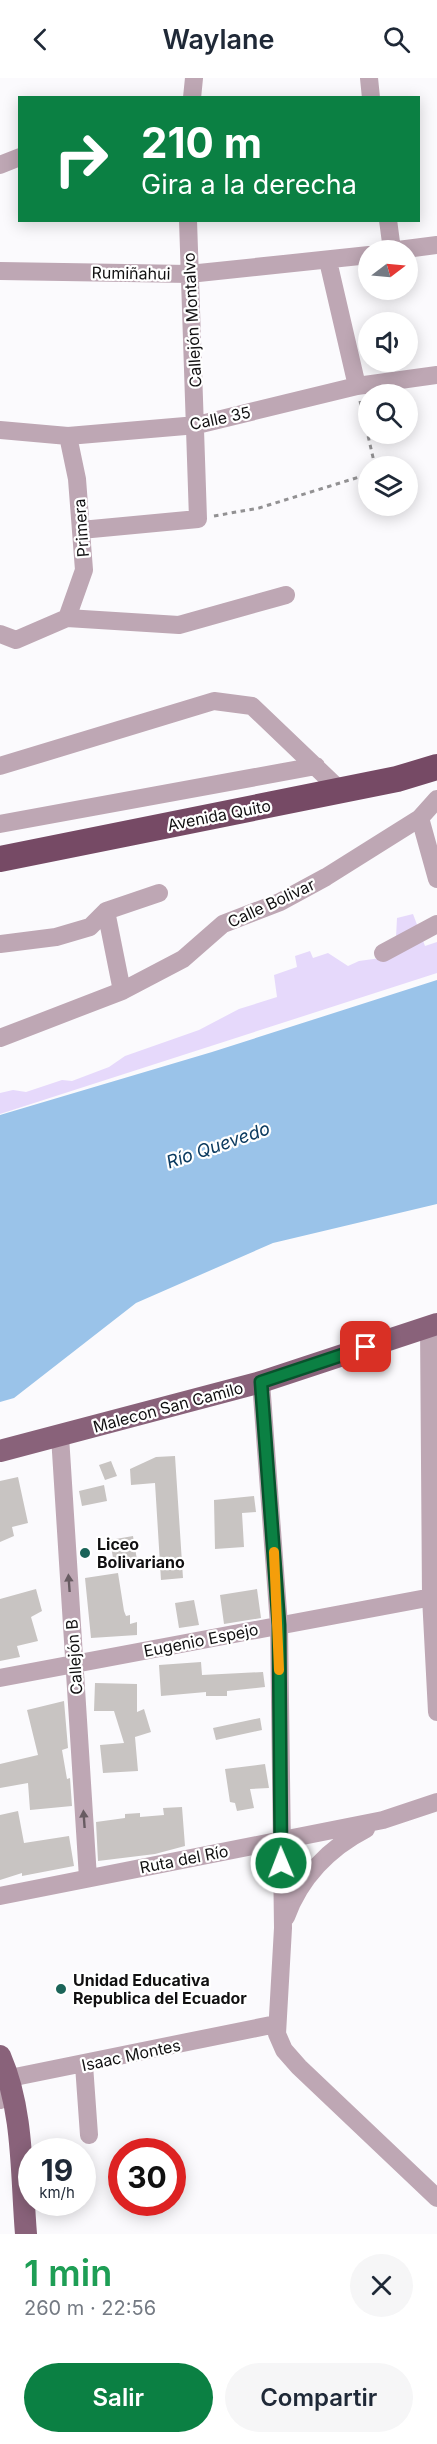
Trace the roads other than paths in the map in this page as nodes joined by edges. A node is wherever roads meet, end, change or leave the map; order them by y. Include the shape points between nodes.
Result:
1 (194, 78) edge
2 (369, 78) edge
3 (192, 96) edge
4 (371, 96) edge
5 (18, 158) edge
6 (0, 165) edge
7 (188, 222) edge
8 (388, 222) edge
9 (391, 240) edge
10 (437, 245) edge
11 (418, 247) edge
12 (358, 257) edge
13 (328, 261) junction
14 (0, 271) edge
15 (189, 274) junction
16 (437, 375) edge
17 (357, 386) junction
18 (197, 425) junction
19 (0, 430) edge
20 (68, 436) junction
21 (81, 530) junction
22 (286, 595) dead end
23 (67, 618) junction
24 (5, 640) edge
25 (0, 766) edge
26 (316, 766) junction
27 (437, 767) edge
28 (341, 791) junction
29 (437, 799) edge
30 (420, 818) junction
31 (0, 824) edge
32 (0, 859) edge
33 (437, 879) edge
34 (159, 893) dead end
35 (106, 911) junction
36 (437, 924) edge
37 (0, 945) edge
38 (383, 953) dead end
39 (122, 991) junction
40 (0, 1038) edge
41 (433, 1325) edge
42 (261, 1382) junction
43 (60, 1436) junction
44 (0, 1451) edge
45 (434, 1597) edge
46 (279, 1625) junction
47 (74, 1665) junction
48 (0, 1678) edge
49 (437, 1712) edge
50 (437, 1802) edge
51 (383, 1820) junction
52 (281, 1841) junction
53 (88, 1878) junction
54 (0, 1896) edge
55 (283, 1928) junction
56 (276, 2024) junction
57 (0, 2056) edge
58 (84, 2065) junction
59 (10, 2078) junction
60 (0, 2100) edge
61 (89, 2135) dead end
62 (437, 2198) edge
63 (26, 2234) edge

1 - 3 street
2 - 4 street
5 - 6 street
7 - 15 street, Callejón Montalvo
8 - 9 street
10 - 11 street
12 - 13 street, Rumiñahui
13 - 15 street, Rumiñahui
13 - 17 street
14 - 15 street, Rumiñahui
15 - 18 street, Callejón Montalvo
16 - 17 street, Calle 35
17 - 18 street, Calle 35
18 - 20 street, Calle 35
18 - 21 street, Callejón Montalvo via 198,519
19 - 20 street, Calle 35
20 - 21 street, Primera via 77,479
21 - 23 street, Primera via 84,570
22 - 23 street via 179,625
23 - 24 street
25 - 26 street via 214,701 252,706
26 - 28 street
26 - 31 street
27 - 28 highway, Avenida Quito
28 - 32 highway, Avenida Quito
29 - 30 street, Calle Bolivar
30 - 33 street
30 - 39 street, Calle Bolivar via 280,902 223,924 183,959
34 - 35 street
35 - 37 street via 90,927 56,937
35 - 39 street
36 - 38 street
39 - 40 street, Calle Bolivar
41 - 42 main road, Malecon San Camilo
41 - 45 street
42 - 43 main road, Malecon San Camilo
42 - 46 street
43 - 44 main road, Malecon San Camilo
47 -> 43 street, Callejón B
45 - 46 street, Eugenio Espejo
45 - 49 street
46 - 47 street, Eugenio Espejo
46 - 52 street
47 - 48 street, Eugenio Espejo
53 -> 47 street, Callejón B
50 - 51 street, Ruta del Río
51 - 52 street, Ruta del Río
51 - 55 street via 336,1847 319,1863 292,1900
52 - 53 street, Ruta del Río
52 - 55 street
53 - 54 street, Ruta del Río
55 - 56 street
56 - 58 street, Isaac Montes
56 - 62 street via 287,2056
57 - 59 main road
58 - 59 street, Isaac Montes
58 - 61 street
59 - 60 street
59 - 63 main road

